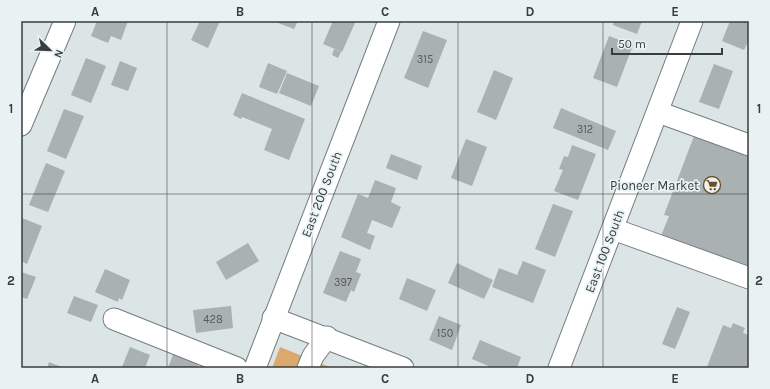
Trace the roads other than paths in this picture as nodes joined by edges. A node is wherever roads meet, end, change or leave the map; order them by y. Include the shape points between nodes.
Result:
1 (65, 21) edge
2 (389, 21) edge
3 (692, 21) edge
4 (658, 112) junction
5 (21, 125) edge
6 (749, 145) edge
7 (613, 229) junction
8 (749, 278) edge
9 (274, 318) junction
10 (114, 319) dead end
11 (327, 337) junction
12 (237, 368) edge
13 (255, 368) edge
14 (308, 368) edge
15 (403, 368) edge
16 (559, 368) edge

1 - 5 street
2 - 9 street, East 200 South
3 - 4 street, East 100 South
4 - 6 street
4 - 7 street, East 100 South
7 - 8 street
7 - 16 street, East 100 South
9 - 11 street
9 - 13 street, East 200 South
10 - 12 street
11 - 14 street via 313,356
11 - 15 street

